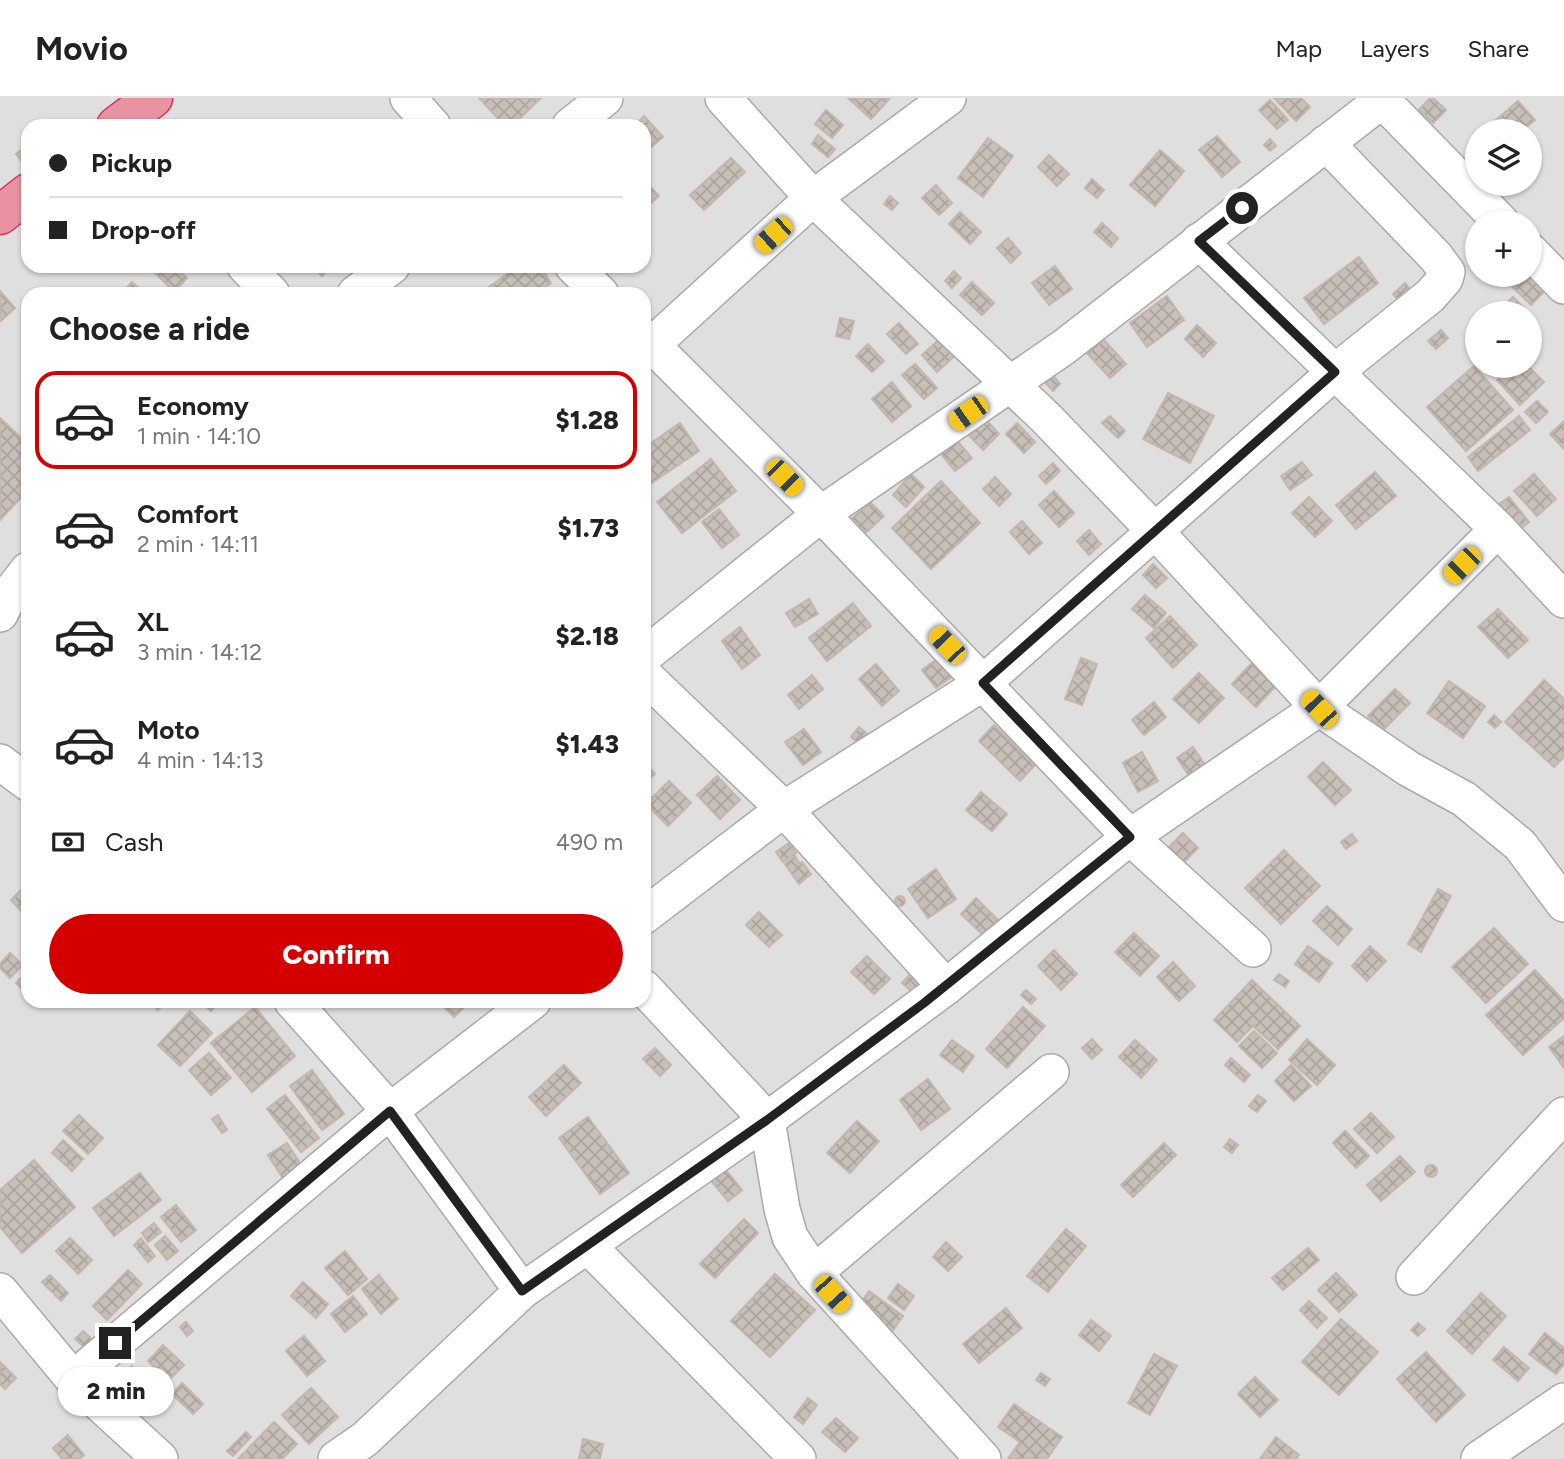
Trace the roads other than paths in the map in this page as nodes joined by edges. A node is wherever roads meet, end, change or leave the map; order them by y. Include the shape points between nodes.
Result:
1 (408, 98) edge
2 (605, 98) edge
3 (723, 98) edge
4 (948, 98) edge
5 (1382, 99) edge
6 (427, 119) edge
7 (579, 119) edge
8 (1326, 143) junction
9 (21, 198) edge
10 (813, 198) junction
11 (1490, 210) edge
12 (0, 215) edge
13 (1199, 241) junction
14 (1542, 263) edge
15 (252, 273) edge
16 (383, 273) edge
17 (580, 273) edge
18 (1564, 286) edge
19 (265, 287) edge
20 (364, 287) edge
21 (594, 287) edge
22 (651, 341) edge
23 (651, 349) edge
24 (1335, 372) junction
25 (1010, 384) junction
26 (821, 514) junction
27 (1498, 529) junction
28 (1155, 531) junction
29 (21, 579) edge
30 (1564, 600) edge
31 (0, 614) edge
32 (651, 650) edge
33 (651, 682) edge
34 (983, 683) junction
35 (1319, 709) junction
36 (0, 762) edge
37 (21, 778) edge
38 (784, 809) junction
39 (1130, 837) junction
40 (1564, 904) edge
41 (651, 911) edge
42 (1252, 949) dead end
43 (946, 987) junction
44 (651, 996) edge
45 (298, 1008) edge
46 (524, 1008) edge
47 (1051, 1072) dead end
48 (390, 1111) junction
49 (1564, 1115) edge
50 (767, 1120) junction
51 (587, 1246) junction
52 (814, 1273) junction
53 (1414, 1277) dead end
54 (0, 1291) edge
55 (522, 1291) junction
56 (73, 1379) junction
57 (1564, 1401) edge
58 (159, 1459) edge
59 (336, 1459) edge
60 (798, 1459) edge
61 (983, 1459) edge
62 (1479, 1459) edge

1 - 6 street
2 - 7 street
3 - 10 street
4 - 10 street
5 - 8 street
5 - 11 street
8 - 13 street
8 - 24 street via 1447,272 1430,296
9 - 12 highway
10 - 22 street
10 - 25 street
13 - 24 street
13 - 25 street
14 - 18 street
15 - 19 street
16 - 20 street
17 - 21 street
23 - 26 street
24 - 27 street
24 - 28 street
25 - 26 street
25 - 28 street
26 - 32 street
26 - 34 street
27 - 30 street
27 - 35 street
28 - 34 street
28 - 35 street
29 - 31 street
33 - 38 street
34 - 38 street
34 - 39 street
35 - 39 street
35 - 40 street via 1409,769 1464,799 1520,845
36 - 37 street
38 - 41 street
38 - 43 street
39 - 42 street
39 - 43 street
43 - 50 street
44 - 50 street
45 - 48 street
46 - 48 street
47 - 52 street
48 - 55 street
48 - 56 street
49 - 53 street
50 - 51 street
50 - 52 street via 790,1237
51 - 55 street
51 - 60 street
52 - 61 street
54 - 56 street
55 - 59 street via 365,1439
56 - 58 street
57 - 62 street

